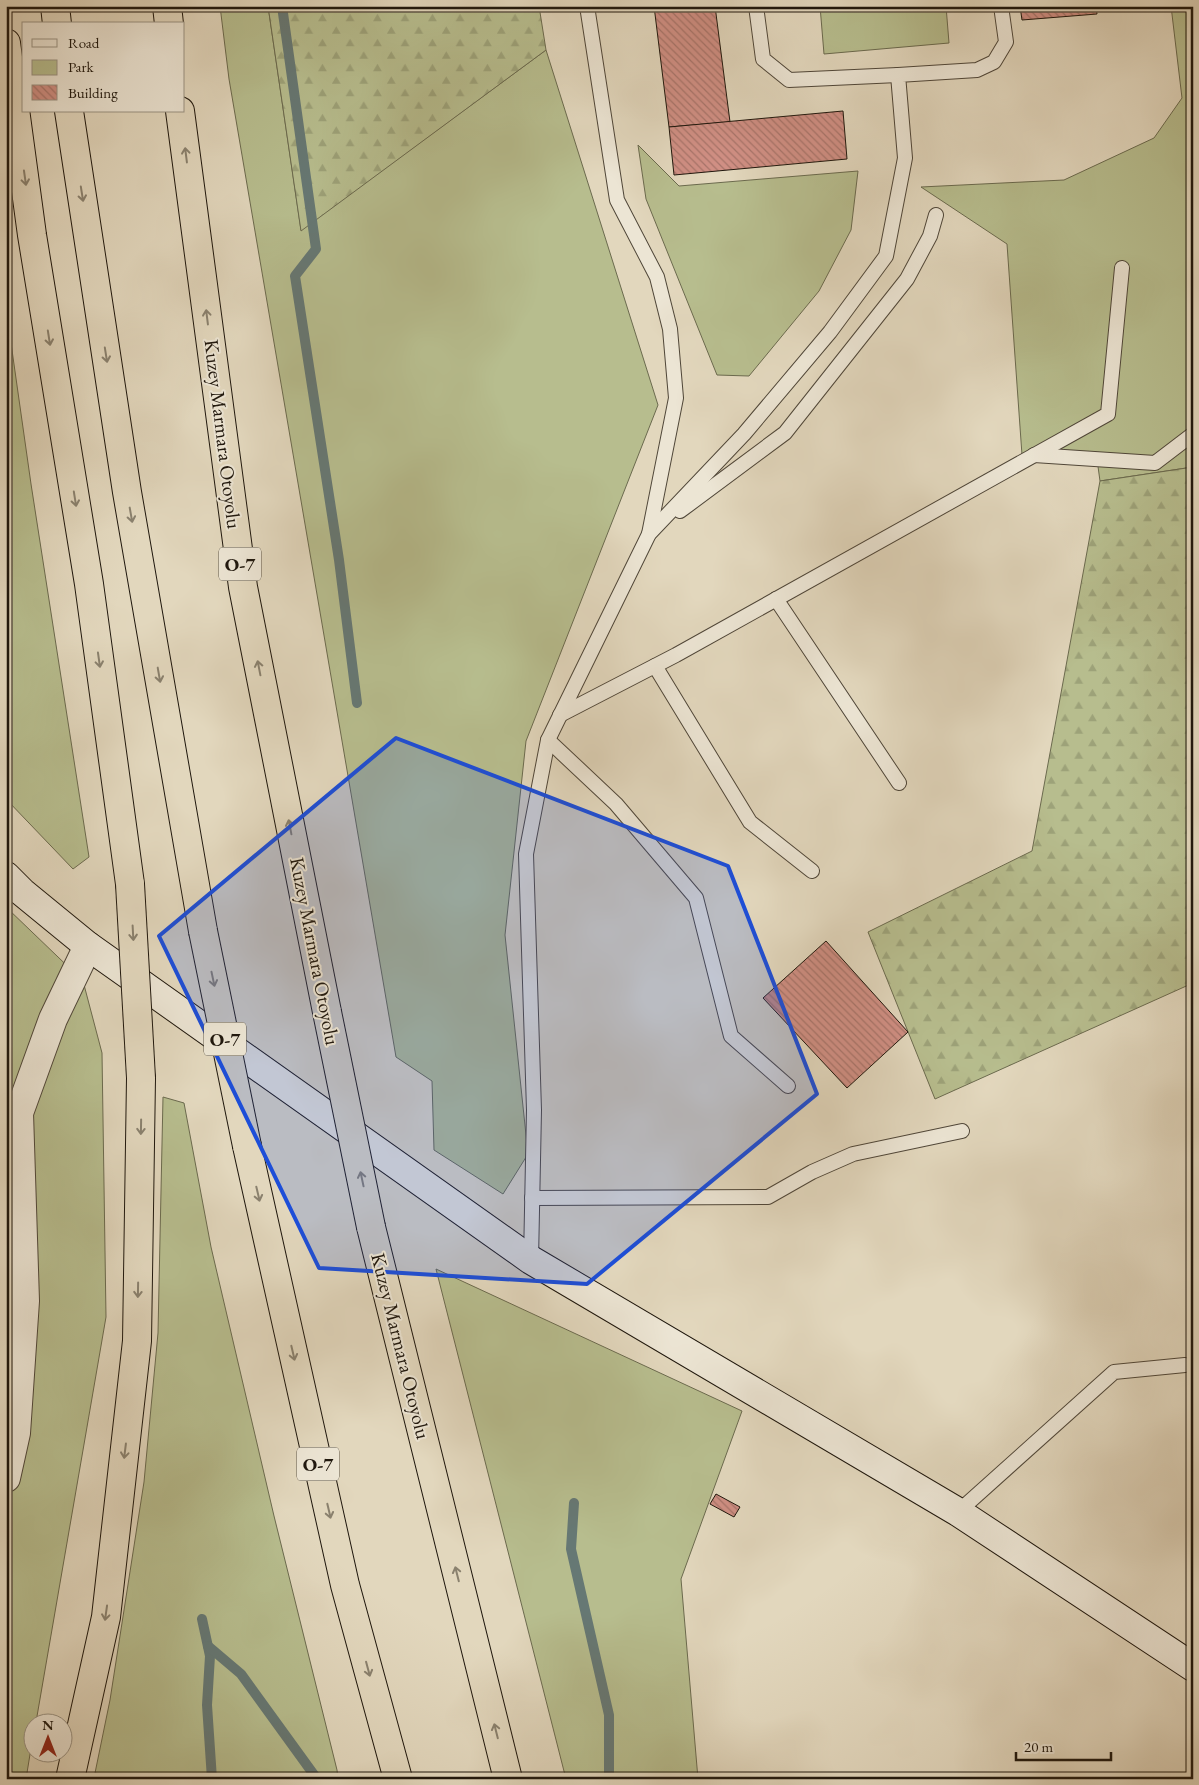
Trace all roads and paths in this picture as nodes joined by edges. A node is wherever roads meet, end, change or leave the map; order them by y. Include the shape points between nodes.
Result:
1 (55, 6) edge
2 (167, 6) edge
3 (587, 6) edge
4 (756, 6) edge
5 (1001, 6) edge
6 (57, 22) edge
7 (169, 22) edge
8 (6, 43) edge
9 (898, 75) junction
10 (69, 112) edge
11 (180, 112) edge
12 (936, 215) dead end
13 (1122, 268) dead end
14 (1193, 434) edge
15 (1034, 455) junction
16 (649, 534) junction
17 (776, 599) junction
18 (655, 666) junction
19 (560, 715) junction
20 (548, 740) junction
21 (899, 783) dead end
22 (812, 870) dead end
23 (6, 876) edge
24 (88, 946) junction
25 (788, 1086) dead end
26 (962, 1131) dead end
27 (532, 1198) junction
28 (531, 1260) junction
29 (1185, 1365) dead end
30 (6, 1478) edge
31 (958, 1512) junction
32 (1193, 1666) edge
33 (70, 1779) edge
34 (398, 1779) edge
35 (508, 1779) edge

1 - 6 highway
2 - 7 highway
3 - 16 lane via 617,200 657,277 670,329 676,398
4 - 9 lane via 763,59 790,80
5 - 9 lane via 1006,42 994,62 977,70
8 -> 33 highway, bridge via 130,884 141,1078 137,1341 106,1617
9 - 16 lane via 904,158 886,256 830,332 744,434
10 -> 34 highway, O-7, bridge via 127,492 203,931 247,1146 345,1585
35 -> 11 highway, Kuzey Marmara Otoyolu / O-7, bridge via 371,1227 243,587
12 - 16 lane via 930,236 906,279 785,432
13 - 15 lane via 1108,414
14 - 15 lane via 1155,464
15 - 17 lane
16 - 19 lane
17 - 18 lane
17 - 21 lane
18 - 19 lane
18 - 22 lane via 750,822
19 - 20 lane
20 - 25 lane via 616,804 696,898 731,1036
20 - 27 lane via 526,854 534,1110
23 - 24 main road
24 - 28 main road
24 - 30 main road via 53,1019 19,1113 25,1301 16,1433
26 - 27 lane via 852,1154 768,1197
27 - 28 lane
28 - 31 main road
29 - 31 lane via 1114,1372
31 - 32 main road

